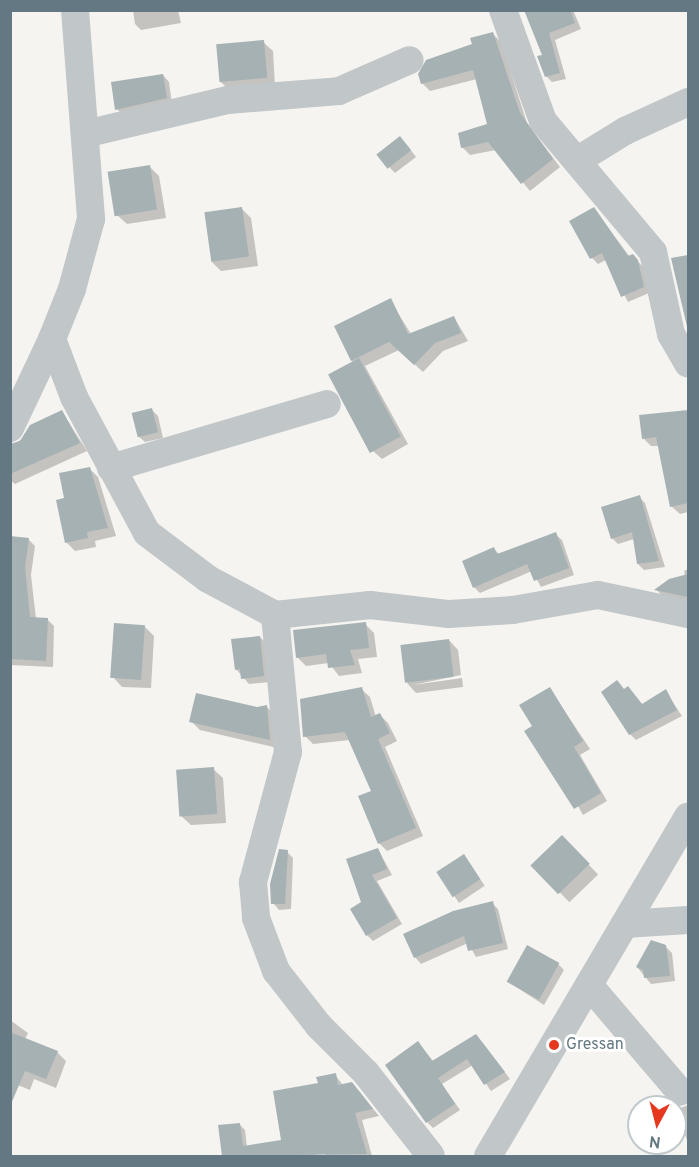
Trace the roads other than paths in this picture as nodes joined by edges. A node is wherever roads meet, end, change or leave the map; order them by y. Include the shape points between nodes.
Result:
1 (75, 10) edge
2 (503, 10) edge
3 (410, 60) dead end
4 (688, 102) edge
5 (86, 134) junction
6 (578, 160) junction
7 (52, 339) junction
8 (688, 364) edge
9 (327, 404) dead end
10 (10, 428) edge
11 (111, 468) junction
12 (688, 614) edge
13 (275, 615) junction
14 (688, 816) edge
15 (688, 920) edge
16 (625, 924) junction
17 (589, 985) junction
18 (680, 1092) dead end
19 (431, 1156) edge
20 (488, 1156) edge

1 - 5 street
2 - 6 street via 543,121
3 - 5 street via 339,90 228,100
4 - 6 street
5 - 7 street via 91,219 72,288
6 - 8 street via 653,252 671,334
7 - 10 street
7 - 11 street via 74,397
9 - 11 street
11 - 13 street via 147,533 208,579
12 - 13 street via 598,595 513,610 449,614 370,605
13 - 19 street via 288,752 253,882 256,918 276,971 319,1026 366,1073
14 - 16 street
15 - 16 street
16 - 17 street
17 - 18 street
17 - 20 street

